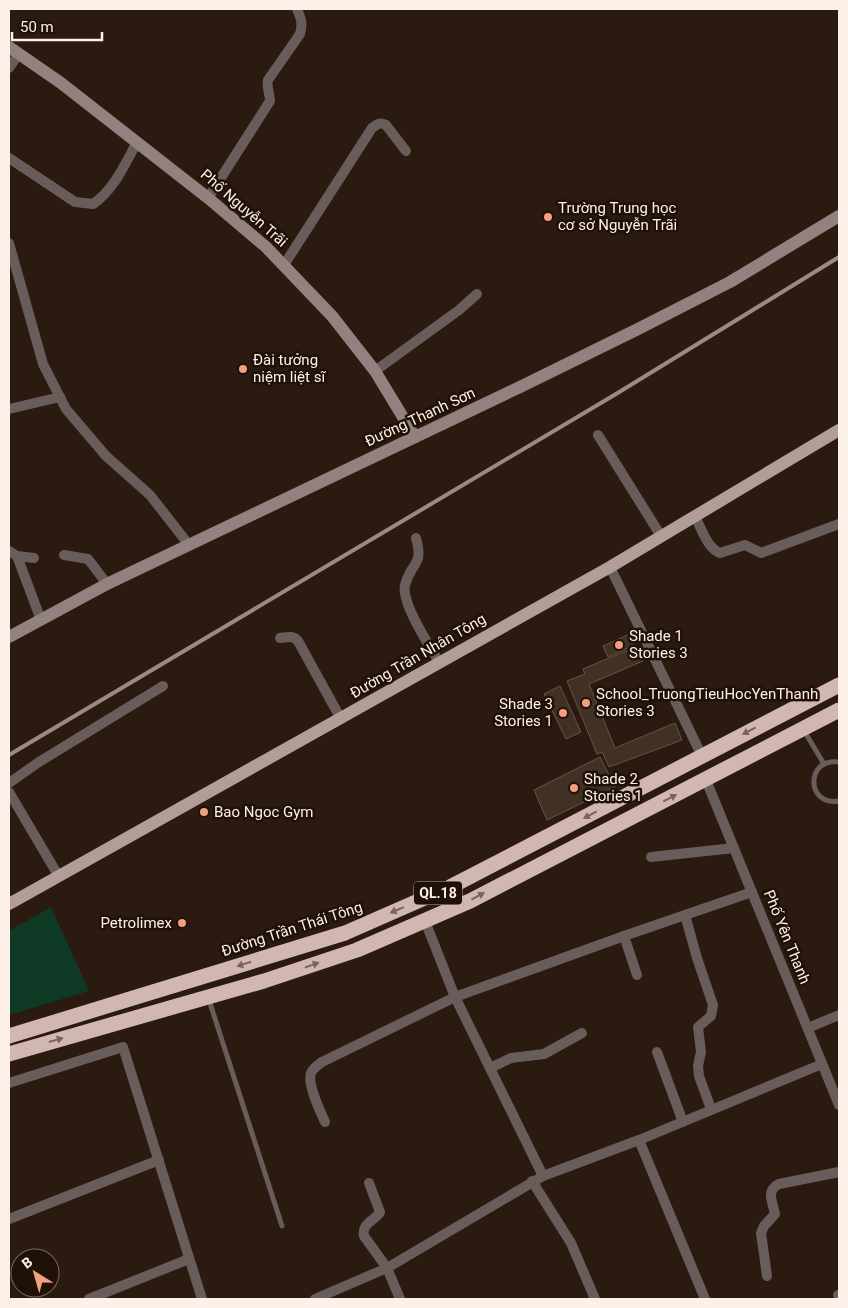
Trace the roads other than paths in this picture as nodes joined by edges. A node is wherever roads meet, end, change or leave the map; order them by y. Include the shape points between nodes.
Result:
1 (297, 9) edge
2 (14, 51) edge
3 (9, 68) edge
4 (137, 142) junction
5 (406, 151) dead end
6 (9, 158) edge
7 (208, 198) junction
8 (839, 216) edge
9 (9, 243) edge
10 (284, 265) junction
11 (477, 294) dead end
12 (375, 371) junction
13 (60, 397) junction
14 (9, 409) edge
15 (839, 430) edge
16 (598, 435) dead end
17 (415, 437) junction
18 (695, 517) junction
19 (839, 524) edge
20 (661, 536) junction
21 (416, 538) dead end
22 (189, 545) junction
23 (13, 554) edge
24 (64, 555) dead end
25 (34, 558) dead end
26 (610, 567) junction
27 (107, 584) junction
28 (41, 620) junction
29 (9, 637) edge
30 (280, 638) dead end
31 (439, 662) junction
32 (839, 684) edge
33 (163, 686) dead end
34 (839, 710) edge
35 (341, 719) junction
36 (803, 729) junction
37 (702, 756) junction
38 (839, 762) edge
39 (824, 764) junction
40 (706, 780) junction
41 (9, 782) edge
42 (9, 792) edge
43 (839, 801) edge
44 (546, 838) junction
45 (734, 848) junction
46 (556, 856) junction
47 (651, 857) dead end
48 (58, 875) junction
49 (752, 892) junction
50 (9, 904) edge
51 (685, 915) junction
52 (425, 921) junction
53 (624, 936) junction
54 (637, 974) dead end
55 (208, 997) junction
56 (456, 997) junction
57 (839, 1015) edge
58 (808, 1028) junction
59 (582, 1033) dead end
60 (9, 1036) edge
61 (657, 1052) dead end
62 (9, 1054) edge
63 (822, 1064) junction
64 (490, 1068) junction
65 (9, 1083) edge
66 (839, 1105) edge
67 (711, 1109) junction
68 (325, 1122) dead end
69 (683, 1122) junction
70 (639, 1140) junction
71 (159, 1160) junction
72 (839, 1172) edge
73 (543, 1176) junction
74 (532, 1181) junction
75 (369, 1183) dead end
76 (9, 1219) edge
77 (282, 1226) dead end
78 (190, 1259) junction
79 (387, 1268) junction
80 (768, 1276) dead end
81 (90, 1299) edge
82 (202, 1299) edge
83 (315, 1299) edge
84 (400, 1299) edge
85 (594, 1299) edge
86 (706, 1299) edge

1 - 7 street via 302,26 300,34 266,84 270,101
2 - 3 street
2 - 4 street, Phố Nguyễn Trãi
4 - 6 street via 121,173 102,198 93,204 75,202
4 - 7 street, Phố Nguyễn Trãi
5 - 10 street via 382,123 372,128
7 - 10 street, Phố Nguyễn Trãi
8 - 17 street, Đường Thanh Sơn via 730,282
9 - 13 street via 43,364
10 - 12 street, Phố Nguyễn Trãi via 332,316
11 - 12 street
12 - 17 street, Phố Nguyễn Trãi
13 - 14 street
13 - 22 street via 66,409 106,456 150,495
15 - 18 main road, Đường Trần Nhân Tông
16 - 20 street
17 - 22 street, Đường Thanh Sơn
18 - 19 street via 715,552 720,553 745,545 762,554
18 - 20 main road, Đường Trần Nhân Tông
20 - 26 main road, Đường Trần Nhân Tông
21 - 31 street via 419,557 406,584 405,596
22 - 27 street, Đường Thanh Sơn
23 - 25 street
23 - 28 street
24 - 27 street via 88,559
26 - 31 main road, Đường Trần Nhân Tông
26 - 37 street
27 - 28 street, Đường Thanh Sơn
28 - 29 street, Đường Thanh Sơn
30 - 35 street via 290,636 298,641
31 - 35 main road, Đường Trần Nhân Tông
32 -> 37 highway, Đường Trần Thái Tông / QL.18
33 - 41 street
34 - 36 highway, QL.18
35 - 48 main road, Đường Trần Nhân Tông
36 - 39 lane
36 - 40 highway, QL.18
37 -> 44 highway, Đường Trần Thái Tông / QL.18
38 - 39 lane
39 - 43 lane via 815,775 816,792 825,800
40 - 45 street, Phố Yên Thanh
46 -> 40 highway, QL.18
42 - 48 street
44 - 46 highway
44 -> 60 highway, Đường Trần Thái Tông / QL.18 via 450,887 345,932
45 - 47 street
45 - 49 street, Phố Yên Thanh
52 -> 46 highway, QL.18
48 - 50 main road, Đường Trần Nhân Tông
49 - 51 street
49 - 58 street, Phố Yên Thanh
51 - 53 street
51 - 67 street via 713,1005 711,1016 698,1027 701,1052 698,1066
55 -> 52 highway, QL.18 via 357,950
52 - 56 street
53 - 54 street
53 - 56 street
62 -> 55 highway, QL.18
55 - 77 lane
56 - 64 street
56 - 68 street via 314,1068 310,1075 311,1085
57 - 58 street
58 - 63 street, Phố Yên Thanh
59 - 64 street via 544,1054 511,1058
61 - 69 street
63 - 66 street, Phố Yên Thanh
63 - 67 street
64 - 73 street
65 - 71 street via 123,1047
67 - 69 street
69 - 70 street
70 - 73 street
70 - 86 street
71 - 76 street
71 - 78 street
72 - 80 street via 779,1184 771,1190 775,1214 761,1232
73 - 74 street
74 - 79 street
74 - 85 street via 571,1243
75 - 79 street via 380,1212 369,1221 363,1231 364,1236
78 - 81 street
78 - 82 street
79 - 83 street
79 - 84 street

